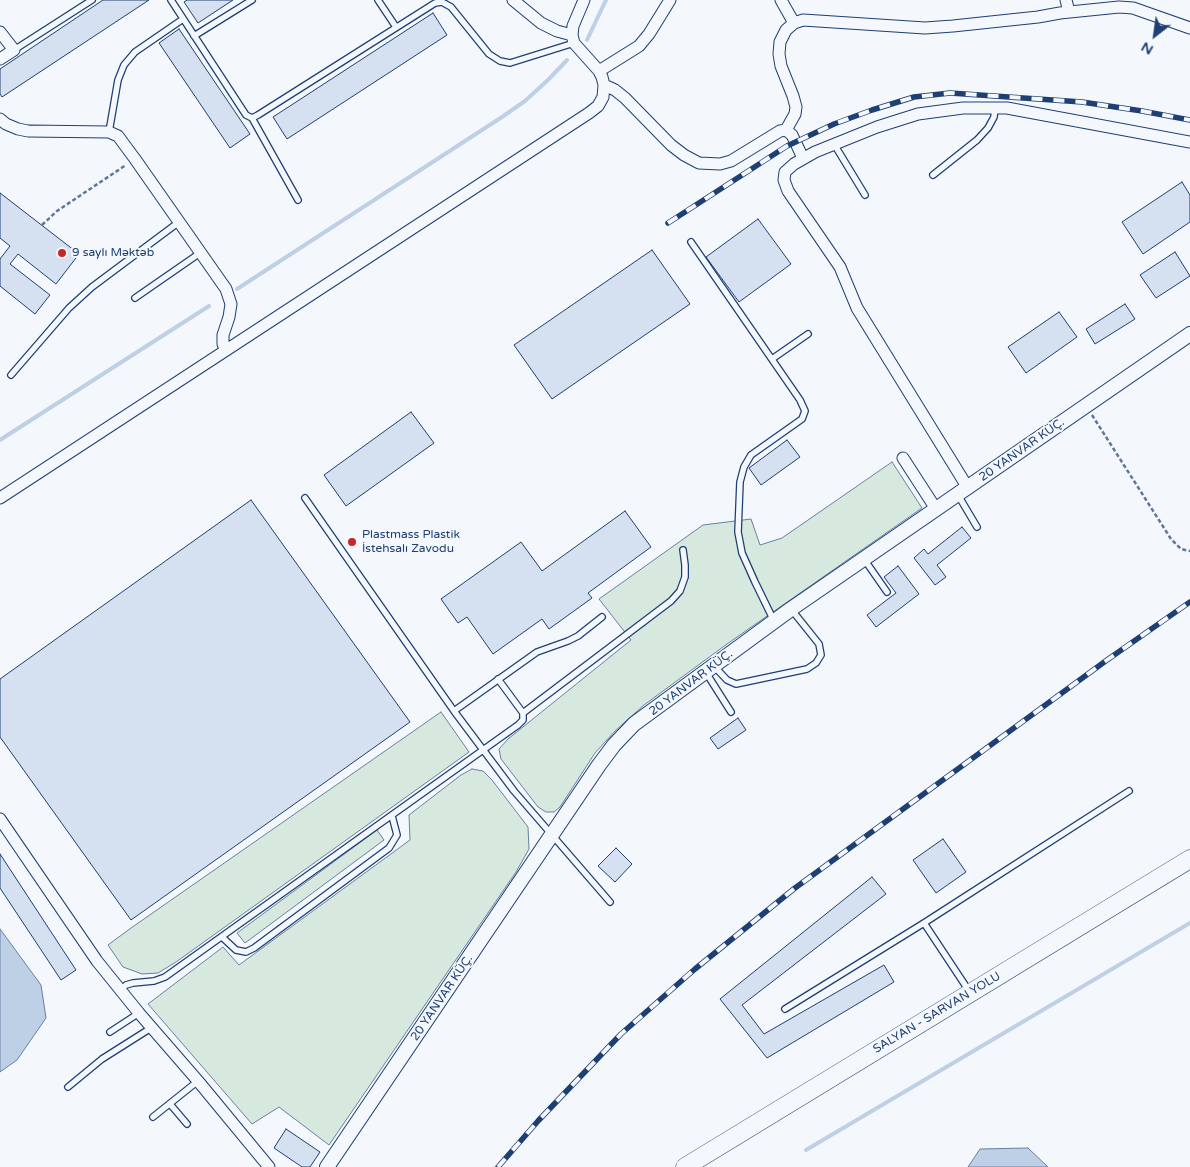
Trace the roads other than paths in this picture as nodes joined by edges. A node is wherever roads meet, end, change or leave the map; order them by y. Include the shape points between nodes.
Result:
1 (92, 0) edge
2 (170, 0) edge
3 (252, 0) edge
4 (378, 0) edge
5 (513, 0) edge
6 (584, 0) edge
7 (670, 0) edge
8 (781, 0) edge
9 (1066, 0) edge
10 (1119, 4) edge
11 (1069, 12) junction
12 (183, 19) junction
13 (794, 23) junction
14 (396, 27) junction
15 (1190, 28) edge
16 (0, 32) edge
17 (194, 36) junction
18 (573, 39) junction
19 (14, 50) junction
20 (0, 59) edge
21 (598, 71) junction
22 (604, 85) junction
23 (995, 108) junction
24 (252, 118) junction
25 (0, 120) edge
26 (786, 130) junction
27 (110, 132) junction
28 (1190, 142) edge
29 (834, 144) junction
30 (803, 158) junction
31 (933, 175) dead end
32 (865, 195) dead end
33 (298, 200) dead end
34 (179, 222) junction
35 (691, 242) dead end
36 (200, 253) junction
37 (135, 298) dead end
38 (808, 334) dead end
39 (1190, 334) edge
40 (226, 350) junction
41 (772, 359) junction
42 (11, 375) dead end
43 (903, 458) dead end
44 (963, 491) junction
45 (0, 498) edge
46 (305, 498) dead end
47 (936, 509) junction
48 (978, 527) dead end
49 (682, 550) dead end
50 (864, 559) junction
51 (887, 592) dead end
52 (791, 609) junction
53 (602, 617) dead end
54 (774, 621) junction
55 (709, 668) junction
56 (498, 679) junction
57 (454, 711) junction
58 (731, 712) dead end
59 (523, 713) junction
60 (483, 751) junction
61 (1129, 791) dead end
62 (392, 816) junction
63 (0, 819) edge
64 (552, 836) junction
65 (1190, 859) edge
66 (610, 902) dead end
67 (924, 922) junction
68 (222, 936) junction
69 (120, 990) junction
70 (970, 993) junction
71 (785, 1010) dead end
72 (139, 1013) junction
73 (152, 1028) junction
74 (110, 1032) dead end
75 (198, 1081) junction
76 (68, 1088) dead end
77 (170, 1104) junction
78 (153, 1117) dead end
79 (187, 1124) dead end
80 (269, 1167) edge
81 (327, 1167) edge
82 (685, 1167) edge

1 - 19 lane
2 - 12 lane
3 - 17 lane
4 - 14 lane
5 - 18 street via 541,23
6 - 18 street via 574,26
7 - 21 street via 639,46
8 - 13 street
9 - 11 street
10 - 11 street
10 - 15 street
11 - 13 street via 925,28 803,20
12 - 17 lane
12 - 27 lane via 135,52 124,65 118,80
13 - 26 street via 780,42 779,54 796,107
14 - 18 lane via 431,4 442,2 451,6 489,54 510,63
14 - 24 lane
16 - 19 street
17 - 24 lane via 246,115
18 - 21 street
19 - 20 street
21 - 22 street
22 - 26 street via 626,98 671,145 699,163 730,161
22 - 40 street via 603,97 589,114
23 - 28 street
23 - 29 street via 918,114
23 - 31 lane via 988,128 977,140
24 - 33 lane
25 - 27 street via 28,131
26 - 30 street via 792,135
27 - 34 street via 118,136
29 - 30 street
29 - 32 lane
30 - 44 street via 785,172 788,191 840,267 857,308
34 - 36 street
34 - 42 lane via 92,286
35 - 41 lane
36 - 37 lane
36 - 40 street via 226,289 231,304 223,335
38 - 41 lane
39 - 44 street, 20 YANVAR KÜÇ.
40 - 45 street
41 - 54 lane via 806,411 802,420 758,450 744,467 740,482 738,532 742,553
43 - 47 street
44 - 47 street, 20 YANVAR KÜÇ.
44 - 48 lane
46 - 57 lane
47 - 50 street, 20 YANVAR KÜÇ.
49 - 59 lane via 685,577 671,602
50 - 51 lane
50 - 52 street, 20 YANVAR KÜÇ.
52 - 54 street, 20 YANVAR KÜÇ.
52 - 55 lane via 819,644 821,655 816,663 807,669 736,684
53 - 56 lane via 578,636 537,652
54 - 55 street, 20 YANVAR KÜÇ.
55 - 58 lane
55 - 64 street, 20 YANVAR KÜÇ. via 634,724 614,745
56 - 57 lane
56 - 59 lane
57 - 60 lane
59 - 60 lane via 523,720 518,725
60 - 62 lane
60 - 64 lane
61 - 67 lane
62 - 68 lane
62 - 68 lane via 397,835 389,848 254,948 246,952 236,950
63 - 69 street
64 - 66 lane
64 - 81 street, 20 YANVAR KÜÇ.
65 - 70 main road, SALYAN - SARVAN YOLU
67 - 70 lane
67 - 71 lane
68 - 69 lane via 165,977 126,985
69 - 72 street
70 - 82 main road, SALYAN - SARVAN YOLU
72 - 73 street
72 - 74 lane
73 - 75 street
73 - 76 lane via 102,1059
75 - 77 lane
75 - 80 street
77 - 78 lane
77 - 79 lane

